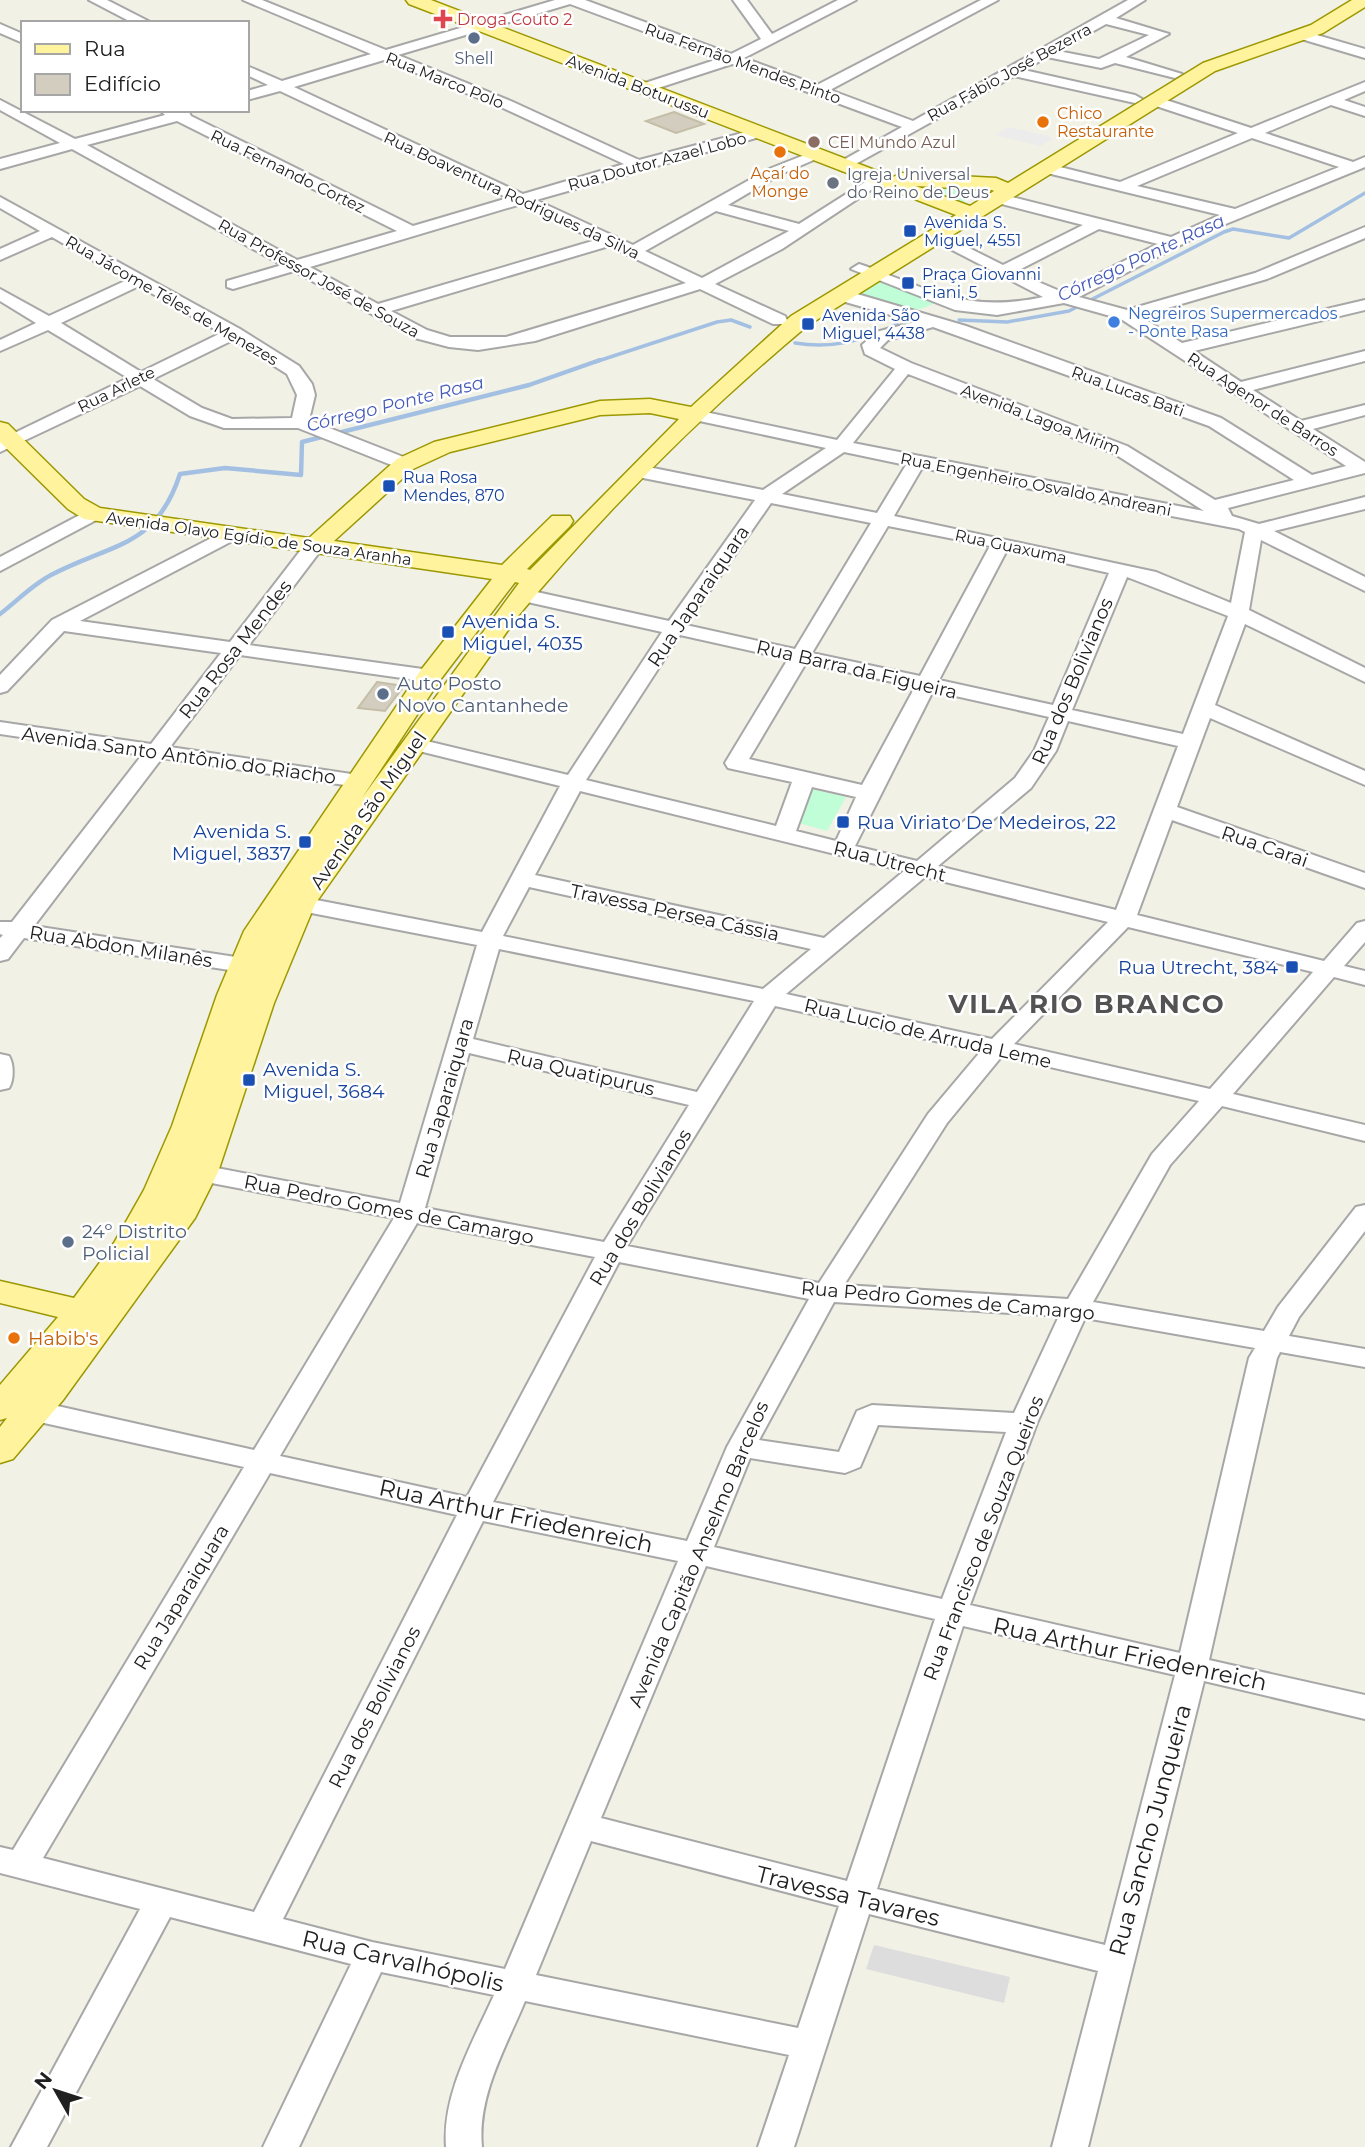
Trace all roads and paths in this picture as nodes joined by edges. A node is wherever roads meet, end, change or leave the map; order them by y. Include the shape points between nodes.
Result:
1 (96, 0) edge
2 (250, 0) edge
3 (415, 0) edge
4 (570, 0) edge
5 (740, 0) edge
6 (991, 0) edge
7 (1138, 0) edge
8 (1342, 0) edge
9 (1364, 0) edge
10 (844, 1) edge
11 (1104, 19) junction
12 (141, 21) edge
13 (481, 25) junction
14 (0, 28) edge
15 (1303, 35) junction
16 (21, 38) edge
17 (770, 41) junction
18 (1044, 52) junction
19 (1363, 52) edge
20 (384, 54) junction
21 (732, 59) junction
22 (1116, 59) junction
23 (248, 70) edge
24 (1011, 71) junction
25 (1175, 75) junction
26 (281, 86) junction
27 (1365, 86) edge
28 (644, 88) junction
29 (819, 90) junction
30 (248, 96) edge
31 (1135, 99) junction
32 (1330, 100) junction
33 (1155, 101) junction
34 (0, 104) edge
35 (1365, 112) edge
36 (172, 113) edge
37 (914, 126) junction
38 (758, 133) junction
39 (1252, 133) junction
40 (76, 145) junction
41 (817, 155) junction
42 (0, 164) edge
43 (1359, 164) edge
44 (639, 165) junction
45 (1048, 169) junction
46 (860, 172) junction
47 (918, 186) junction
48 (1124, 187) junction
49 (1002, 192) junction
50 (520, 200) junction
51 (0, 202) edge
52 (715, 206) junction
53 (965, 212) junction
54 (1239, 215) junction
55 (1098, 223) junction
56 (800, 229) junction
57 (53, 231) junction
58 (410, 231) junction
59 (1365, 232) edge
60 (937, 238) junction
61 (609, 241) junction
62 (1171, 242) junction
63 (632, 252) junction
64 (0, 255) edge
65 (294, 265) junction
66 (1004, 271) junction
67 (868, 272) junction
68 (139, 280) junction
69 (233, 284) dead end
70 (699, 284) junction
71 (0, 294) edge
72 (841, 295) junction
73 (1067, 299) junction
74 (949, 303) junction
75 (1365, 305) edge
76 (376, 310) junction
77 (1127, 315) junction
78 (779, 320) junction
79 (927, 320) junction
80 (48, 323) junction
81 (234, 333) junction
82 (0, 346) edge
83 (1180, 349) junction
84 (1365, 356) edge
85 (905, 367) junction
86 (138, 378) junction
87 (1239, 388) junction
88 (1365, 410) edge
89 (687, 412) junction
90 (300, 424) junction
91 (1298, 427) junction
92 (5, 438) edge
93 (841, 446) junction
94 (917, 462) junction
95 (405, 464) junction
96 (1363, 468) edge
97 (638, 471) junction
98 (1310, 482) junction
99 (767, 496) junction
100 (1365, 503) edge
101 (1211, 507) junction
102 (93, 514) junction
103 (881, 520) junction
104 (1251, 527) junction
105 (229, 535) junction
106 (1001, 543) junction
107 (314, 546) junction
108 (0, 565) edge
109 (1120, 569) junction
110 (1365, 585) edge
111 (514, 593) junction
112 (1239, 613) junction
113 (59, 624) junction
114 (675, 627) junction
115 (234, 648) junction
116 (801, 656) junction
117 (430, 676) junction
118 (1365, 676) edge
119 (926, 685) junction
120 (0, 687) edge
121 (1204, 708) junction
122 (1061, 714) junction
123 (0, 728) edge
124 (1191, 742) junction
125 (414, 744) junction
126 (156, 751) junction
127 (804, 779) junction
128 (1365, 779) edge
129 (358, 781) junction
130 (572, 785) junction
131 (869, 793) junction
132 (1166, 810) junction
133 (784, 835) junction
134 (843, 849) junction
135 (922, 870) junction
136 (523, 879) junction
137 (1365, 881) edge
138 (301, 904) junction
139 (1124, 918) junction
140 (9, 928) edge
141 (1365, 928) edge
142 (490, 939) junction
143 (827, 946) junction
144 (0, 954) edge
145 (242, 965) junction
146 (1329, 969) junction
147 (1365, 978) edge
148 (260, 996) junction
149 (768, 997) junction
150 (459, 1043) junction
151 (996, 1048) junction
152 (0, 1061) edge
153 (0, 1083) edge
154 (1214, 1097) junction
155 (703, 1101) junction
156 (1365, 1133) edge
157 (201, 1173) junction
158 (410, 1213) junction
159 (1365, 1213) edge
160 (611, 1251) junction
161 (0, 1292) edge
162 (826, 1293) junction
163 (1076, 1308) junction
164 (94, 1314) junction
165 (1269, 1342) junction
166 (1365, 1358) edge
167 (0, 1408) edge
168 (35, 1411) junction
169 (1023, 1423) junction
170 (741, 1447) junction
171 (0, 1450) edge
172 (262, 1461) junction
173 (475, 1509) junction
174 (698, 1554) junction
175 (951, 1615) junction
176 (1192, 1667) junction
177 (1365, 1707) edge
178 (581, 1826) junction
179 (10, 1863) edge
180 (858, 1897) junction
181 (161, 1902) junction
182 (262, 1928) junction
183 (372, 1956) junction
184 (1116, 1961) junction
185 (514, 1987) junction
186 (810, 2045) junction
187 (29, 2147) edge
188 (281, 2147) edge
189 (464, 2147) edge
190 (776, 2147) edge
191 (1070, 2147) edge

1 - 12 street
2 - 20 street, Rua Marco Polo
3 - 13 main road, Avenida Boturussu
4 - 13 street
4 - 21 street, Rua Fernão Mendes Pinto
5 - 17 street
6 - 29 street
7 - 11 street, Rua Fábio José Bezerra
8 - 25 main road, Avenida São Miguel via 1293,28 1209,56
9 - 15 main road, Avenida São Miguel
10 - 17 street
11 - 18 street, Rua Fábio José Bezerra
11 - 22 street via 1163,34
13 - 20 street
13 - 28 main road, Avenida Boturussu
14 - 16 street
15 - 19 street
15 - 33 main road, Avenida São Miguel via 1219,62
17 - 21 street
18 - 22 street via 1095,64
18 - 24 street, Rua Fábio José Bezerra
20 - 26 street
20 - 44 street, Rua Marco Polo
21 - 28 street
21 - 29 street, Rua Fernão Mendes Pinto
22 - 25 street
23 - 26 street, Rua Boaventura Rodrigues da Silva
24 - 31 street
24 - 37 street, Rua Fábio José Bezerra
25 - 31 main road, Avenida São Miguel
26 - 30 street
26 - 50 street, Rua Boaventura Rodrigues da Silva
27 - 32 street
28 - 38 main road, Avenida Boturussu
29 - 37 street, Rua Fernão Mendes Pinto
31 - 49 main road, Avenida São Miguel
32 - 35 street
32 - 39 street
33 - 39 street
33 - 45 main road, Avenida São Miguel
34 - 40 street, Rua Professor José de Souza
36 - 40 street
36 - 58 street, Rua Fernando Cortez
37 - 46 street, Rua Fábio José Bezerra
38 - 41 main road, Avenida Boturussu
38 - 44 street, Rua Doutor Azael Lobo
39 - 43 street
39 - 48 street
40 - 42 street
40 - 65 street, Rua Professor José de Souza
41 - 46 main road, Avenida Boturussu
41 - 52 street via 774,172
43 - 54 street
44 - 50 street, Rua Doutor Azael Lobo
45 - 48 street
45 - 49 main road, Avenida São Miguel
46 - 47 main road, Avenida Boturussu
46 - 56 street, Rua Fábio José Bezerra
47 - 49 main road, Avenida Boturussu
47 - 53 main road, Avenida Boturussu
48 - 54 street
49 - 53 main road, Avenida São Miguel
49 - 55 street
50 - 58 street, Rua Doutor Azael Lobo
50 - 61 street, Rua Boaventura Rodrigues da Silva
51 - 57 street, Rua Jácome Téles de Menezes
52 - 56 street
52 - 63 street
53 - 60 main road, Avenida São Miguel
53 - 67 main road, Avenida São Miguel
54 - 62 street
55 - 62 street
55 - 66 street
56 - 70 street, Rua Professor José de Souza
57 - 64 street
57 - 68 street, Rua Jácome Téles de Menezes
58 - 65 street, Rua Doutor Azael Lobo
59 - 77 street via 1261,276
60 - 66 street, Rua Agenor de Barros
60 - 67 main road, Avenida São Miguel
61 - 63 street, Rua Boaventura Rodrigues da Silva
61 - 76 street
62 - 73 street
63 - 70 street, Rua Boaventura Rodrigues da Silva
65 - 69 street, Rua Doutor Azael Lobo
65 - 76 street, Rua Professor José de Souza
66 - 73 street, Rua Agenor de Barros
67 - 72 main road, Avenida São Miguel
67 - 74 street
67 - 78 main road, Avenida São Miguel
68 - 80 street
68 - 81 street, Rua Jácome Téles de Menezes
70 - 76 street, Rua Professor José de Souza via 503,344 482,346 437,341
70 - 78 street, Rua Boaventura Rodrigues da Silva
71 - 80 street
72 - 79 street, Rua Lucas Bati
72 - 89 main road, Avenida São Miguel via 774,341
73 - 74 street via 997,310
73 - 77 street, Rua Agenor de Barros
74 - 79 street
75 - 83 street
77 - 83 street, Rua Agenor de Barros
78 - 89 main road, Avenida São Miguel
79 - 85 street, Avenida Lagoa Mirim via 882,336 871,345 878,355
79 - 98 street, Rua Lucas Bati via 1215,422
80 - 82 street
80 - 86 street
81 - 86 street, Rua Arlete
81 - 90 street, Rua Jácome Téles de Menezes via 293,370 306,395
83 - 87 street, Rua Agenor de Barros
84 - 87 street
85 - 93 street, Rua Japaraiquara
85 - 101 street, Avenida Lagoa Mirim via 1121,450
86 - 90 street via 213,419 265,426
86 - 92 street, Rua Arlete
87 - 91 street, Rua Agenor de Barros
88 - 91 street
89 - 93 street, Rua Engenheiro Osvaldo Andreani
89 - 95 main road, Rua Rosa Mendes via 633,406 589,410 475,437
89 - 97 main road, Avenida São Miguel
89 - 111 main road, Avenida São Miguel
90 - 95 street
91 - 96 street, Rua Agenor de Barros
92 - 102 main road, Avenida Olavo Egídio de Souza Aranha via 76,504
93 - 94 street, Rua Engenheiro Osvaldo Andreani
93 - 99 street, Rua Japaraiquara
94 - 103 street
94 - 104 street, Rua Engenheiro Osvaldo Andreani
95 - 107 main road, Rua Rosa Mendes
96 - 98 street
97 - 99 street, Rua Guaxuma
97 - 111 main road, Avenida São Miguel
98 - 101 street
99 - 103 street, Rua Guaxuma
99 - 114 street, Rua Japaraiquara
100 - 104 street
101 - 104 street, Avenida Lagoa Mirim
102 - 105 main road, Avenida Olavo Egídio de Souza Aranha
102 - 108 street
103 - 106 street, Rua Guaxuma
103 - 116 street
104 - 110 street, Rua Engenheiro Osvaldo Andreani
104 - 112 street, Avenida Capitão Anselmo Barcelos
105 - 107 main road, Avenida Olavo Egídio de Souza Aranha
105 - 113 street
106 - 109 street, Rua Guaxuma
106 - 119 street
107 - 111 main road, Avenida Olavo Egídio de Souza Aranha
107 - 115 street, Rua Rosa Mendes
109 - 112 street, Rua Guaxuma
109 - 122 street, Rua dos Bolivianos
111 - 114 street, Rua Barra da Figueira
111 - 117 main road, Avenida São Miguel
111 - 125 main road, Avenida São Miguel
112 - 118 street, Rua Guaxuma
112 - 121 street, Avenida Capitão Anselmo Barcelos
113 - 115 street
113 - 120 street
114 - 116 street, Rua Barra da Figueira
114 - 130 street, Rua Japaraiquara
115 - 117 street
115 - 126 street, Rua Rosa Mendes
116 - 119 street, Rua Barra da Figueira
116 - 127 street via 736,763
117 - 129 main road, Avenida São Miguel
119 - 122 street, Rua Barra da Figueira
119 - 131 street
121 - 124 street, Avenida Capitão Anselmo Barcelos
121 - 128 street
122 - 124 street, Rua Barra da Figueira
122 - 135 street, Rua dos Bolivianos via 1045,751 1023,783
123 - 126 street, Avenida Santo Antônio do Riacho
124 - 132 street, Avenida Capitão Anselmo Barcelos
125 - 130 street, Rua Utrecht
125 - 138 main road, Avenida São Miguel
126 - 129 street, Avenida Santo Antônio do Riacho
126 - 140 street, Rua Rosa Mendes
127 - 131 street
127 - 133 street
129 - 145 main road, Avenida São Miguel via 265,921
130 - 133 street, Rua Utrecht
130 - 136 street, Rua Japaraiquara
131 - 134 street
132 - 137 street, Rua Carai
132 - 139 street, Avenida Capitão Anselmo Barcelos
133 - 134 street, Rua Utrecht
134 - 135 street, Rua Utrecht
135 - 139 street, Rua Utrecht
135 - 143 street, Rua dos Bolivianos
136 - 142 street, Rua Japaraiquara
136 - 143 street, Travessa Persea Cássia
138 - 142 street, Rua Lucio de Arruda Leme
138 - 148 main road, Avenida São Miguel
139 - 146 street, Rua Utrecht
139 - 151 street, Avenida Capitão Anselmo Barcelos
140 - 144 street, Rua Rosa Mendes
140 - 145 street, Rua Abdon Milanês
141 - 146 street, Rua Francisco de Souza Queiros
142 - 149 street, Rua Lucio de Arruda Leme
142 - 150 street, Rua Japaraiquara
143 - 149 street, Rua dos Bolivianos
145 - 148 main road via 259,972
145 - 164 main road, Avenida São Miguel via 161,1192
146 - 147 street, Rua Utrecht
146 - 154 street, Rua Francisco de Souza Queiros
148 - 157 main road, Avenida São Miguel
149 - 151 street, Rua Lucio de Arruda Leme
149 - 155 street, Rua dos Bolivianos
150 - 155 street, Rua Quatipurus
150 - 158 street, Rua Japaraiquara
151 - 154 street, Rua Lucio de Arruda Leme
151 - 162 street, Avenida Capitão Anselmo Barcelos via 937,1119
152 - 153 street
154 - 156 street, Rua Lucio de Arruda Leme
154 - 163 street, Rua Francisco de Souza Queiros via 1154,1171
155 - 160 street, Rua dos Bolivianos
157 - 158 street, Rua Pedro Gomes de Camargo
157 - 164 main road, Avenida São Miguel via 173,1228
158 - 160 street, Rua Pedro Gomes de Camargo
158 - 172 street, Rua Japaraiquara
159 - 165 street, Rua Sancho Junqueira
160 - 162 street, Rua Pedro Gomes de Camargo
160 - 173 street, Rua dos Bolivianos
161 - 164 main road
162 - 163 street, Rua Pedro Gomes de Camargo
162 - 170 street, Avenida Capitão Anselmo Barcelos
163 - 165 street, Rua Pedro Gomes de Camargo
163 - 169 street, Rua Francisco de Souza Queiros
164 - 167 main road, Avenida São Miguel
164 - 168 main road, Avenida São Miguel
165 - 166 street, Rua Pedro Gomes de Camargo
165 - 176 street, Rua Sancho Junqueira
168 - 171 main road, Avenida São Miguel
168 - 172 street, Rua Arthur Friedenreich
169 - 170 street via 872,1415 845,1463
169 - 175 street, Rua Francisco de Souza Queiros
170 - 174 street, Avenida Capitão Anselmo Barcelos
172 - 173 street, Rua Arthur Friedenreich
172 - 179 street, Rua Japaraiquara
173 - 174 street, Rua Arthur Friedenreich
173 - 182 street, Rua dos Bolivianos
174 - 175 street, Rua Arthur Friedenreich
174 - 178 street, Avenida Capitão Anselmo Barcelos
175 - 176 street, Rua Arthur Friedenreich
175 - 180 street, Rua Francisco de Souza Queiros
176 - 177 street, Rua Arthur Friedenreich
176 - 184 street, Rua Sancho Junqueira
178 - 180 street, Travessa Tavares
178 - 185 street, Avenida Capitão Anselmo Barcelos
179 - 181 street, Rua Carvalhópolis
180 - 184 street, Travessa Tavares
180 - 186 street, Rua Francisco de Souza Queiros
181 - 182 street, Rua Carvalhópolis
181 - 187 street
182 - 183 street, Rua Carvalhópolis
183 - 185 street, Rua Carvalhópolis
183 - 188 street
184 - 191 street, Rua Sancho Junqueira
185 - 186 street, Rua Carvalhópolis
185 - 189 street, Avenida Capitão Anselmo Barcelos via 467,2108
186 - 190 street, Rua Francisco de Souza Queiros

